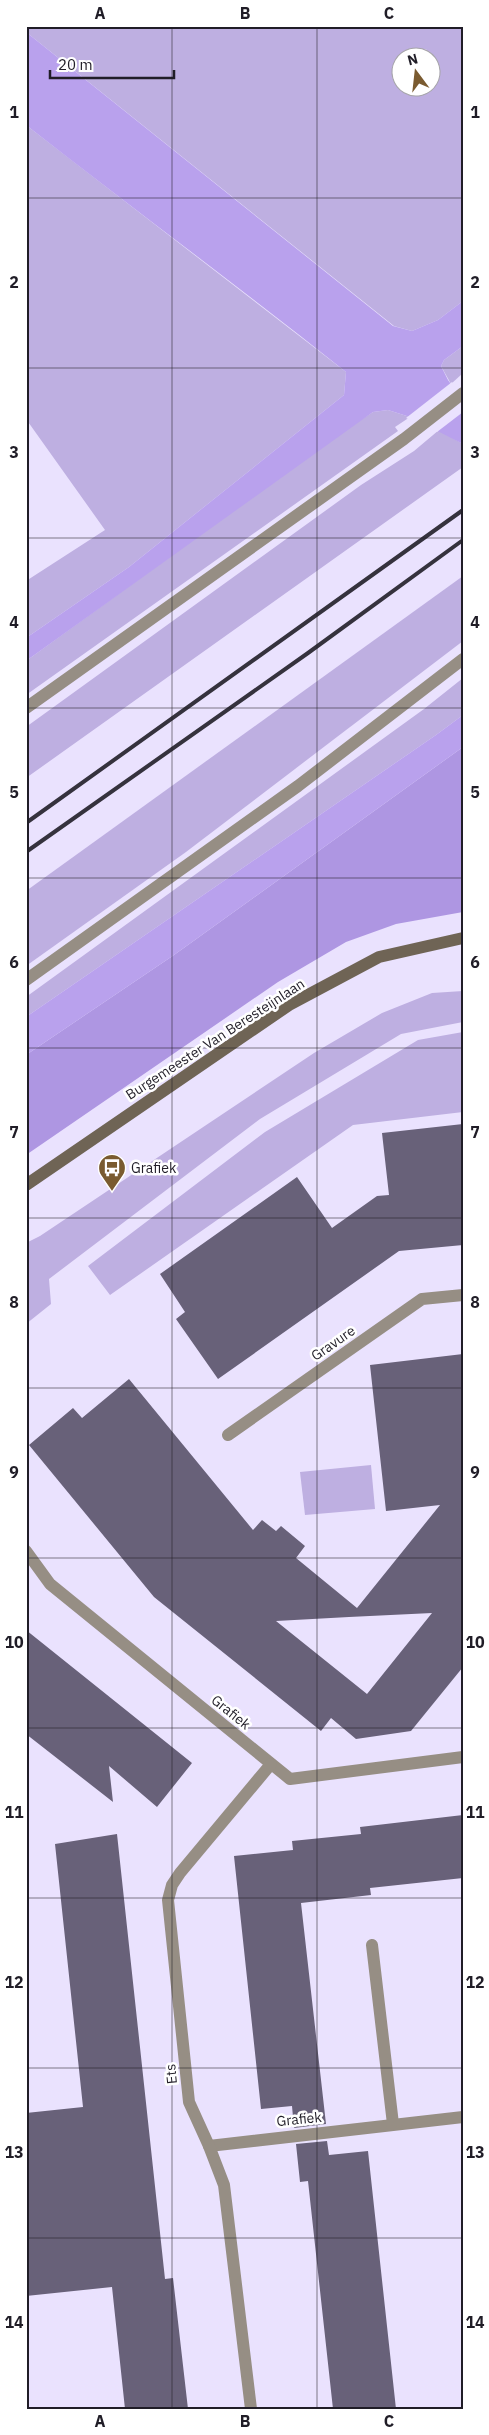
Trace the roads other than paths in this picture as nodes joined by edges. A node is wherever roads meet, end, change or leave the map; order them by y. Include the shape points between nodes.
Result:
1 (463, 393) edge
2 (463, 659) edge
3 (26, 708) edge
4 (463, 938) edge
5 (26, 980) edge
6 (26, 1185) edge
7 (463, 1294) edge
8 (228, 1435) dead end
9 (26, 1551) edge
10 (463, 1757) edge
11 (271, 1764) junction
12 (372, 1945) dead end
13 (463, 2117) edge
14 (393, 2124) junction
15 (209, 2146) junction
16 (251, 2409) edge

1 - 3 street via 404,439
2 - 5 street via 298,786
4 - 6 main road, Burgemeester Van Beresteijnlaan via 379,958 289,1005
7 - 8 street, Gravure via 422,1299
9 - 11 street, Grafiek via 50,1584
10 - 11 street, Grafiek via 290,1779
11 - 15 street, Ets via 180,1873 168,1900 189,2102
12 - 14 street
13 - 14 street, Grafiek
14 - 15 street, Grafiek
15 - 16 street, Ets via 224,2185

